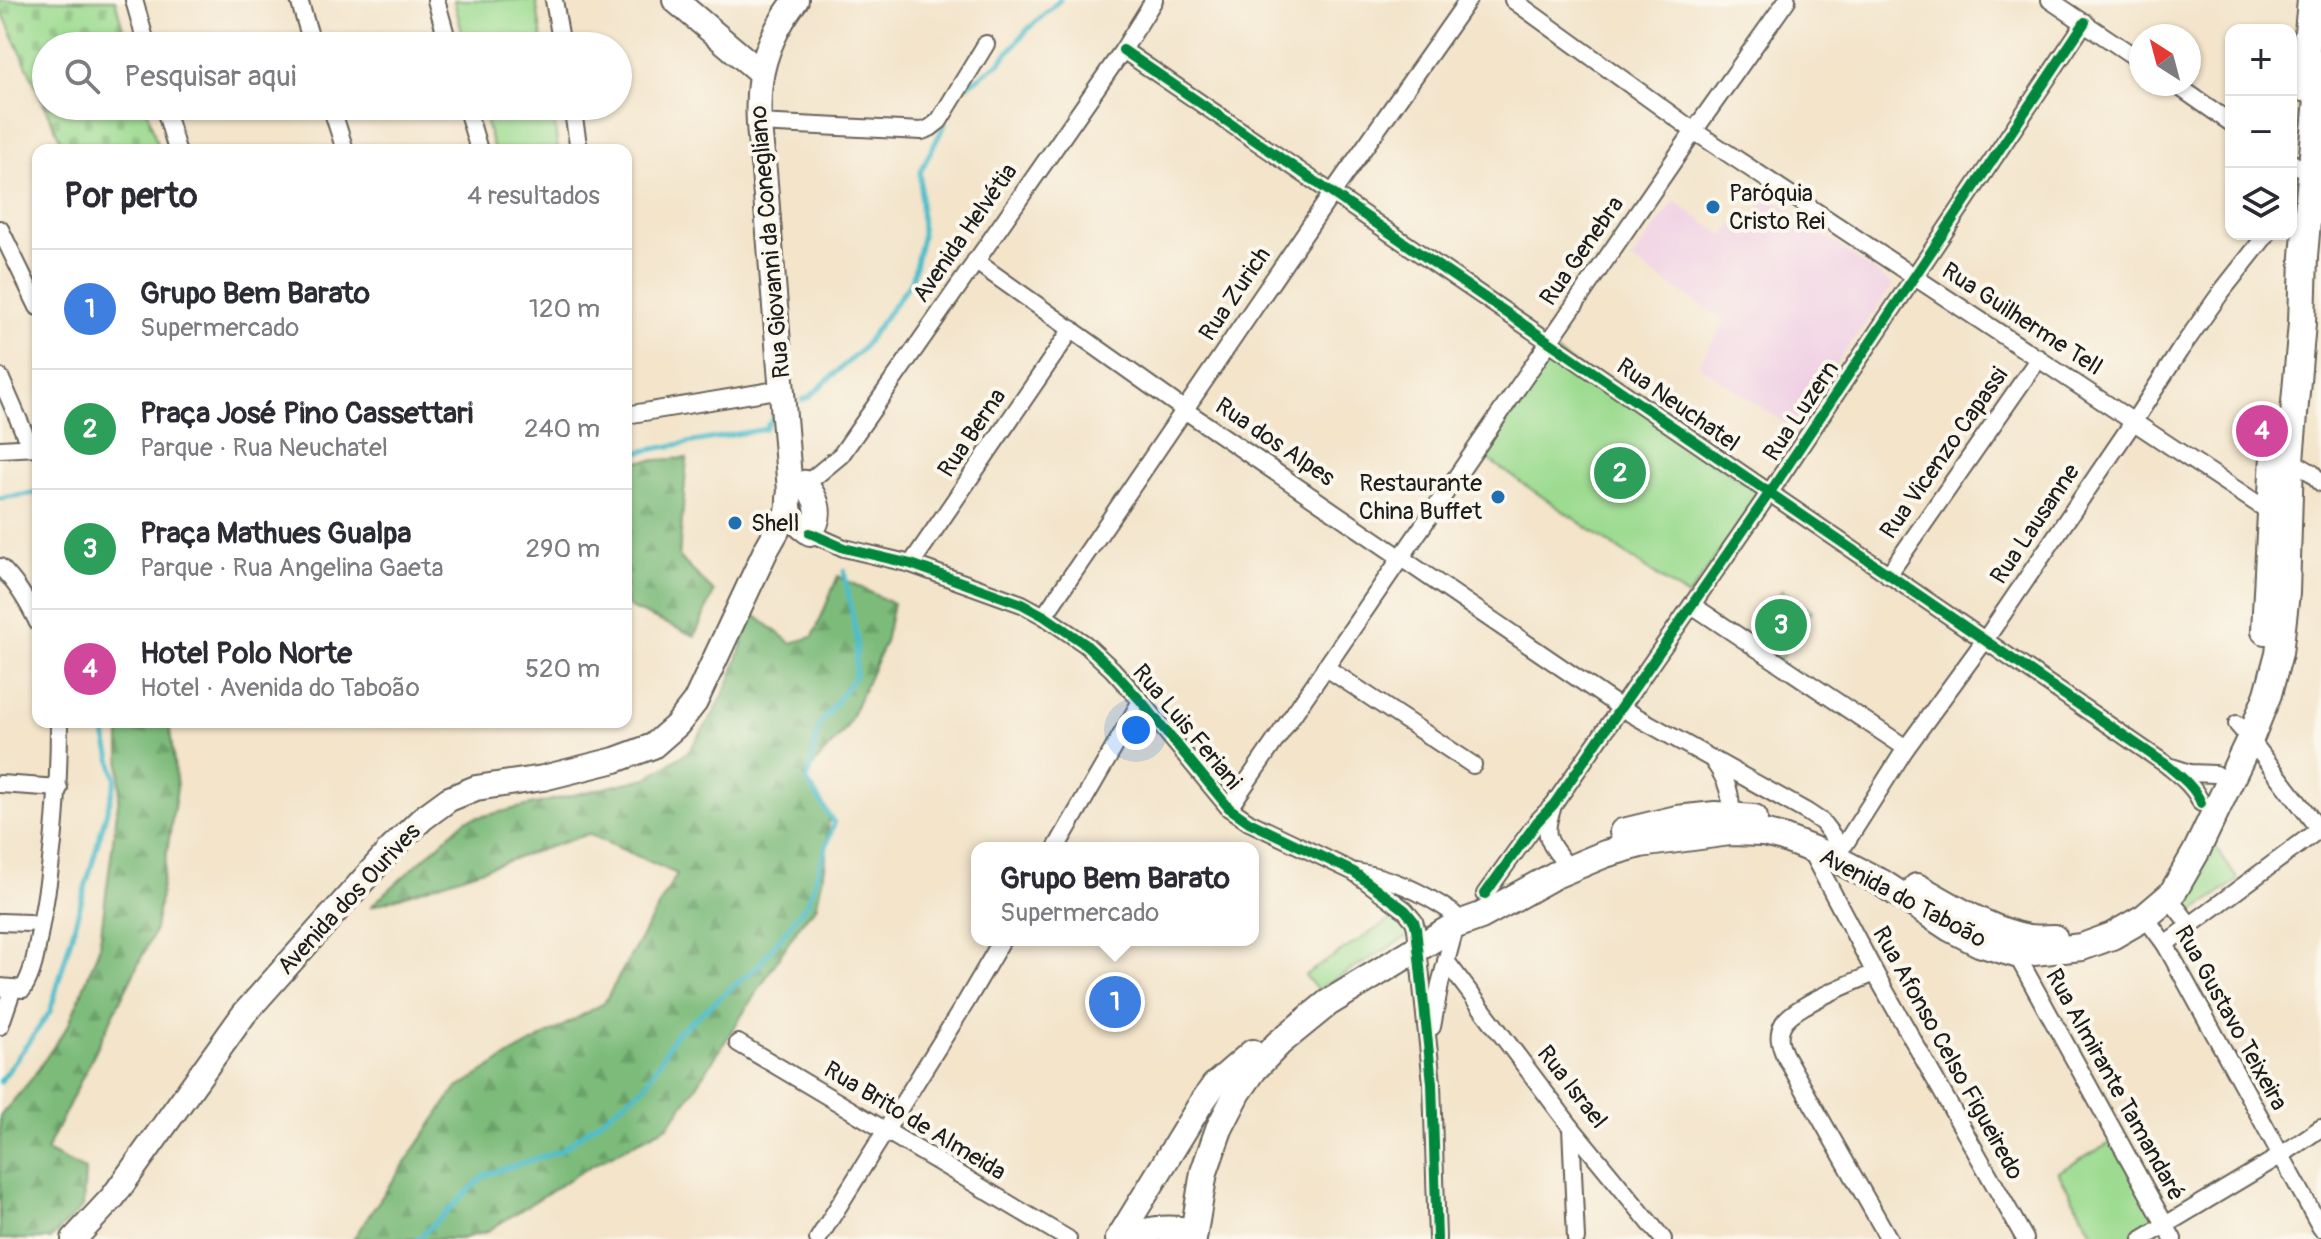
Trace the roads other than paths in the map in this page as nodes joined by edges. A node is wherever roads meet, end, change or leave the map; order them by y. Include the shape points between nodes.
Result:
1 (134, 0) edge
2 (299, 0) edge
3 (436, 0) edge
4 (554, 0) edge
5 (675, 0) edge
6 (796, 0) edge
7 (1154, 0) edge
8 (1468, 0) edge
9 (1513, 0) edge
10 (1787, 0) edge
11 (2050, 0) edge
12 (2311, 0) edge
13 (2085, 22) junction
14 (143, 32) edge
15 (309, 32) edge
16 (445, 32) edge
17 (560, 32) edge
18 (986, 44) dead end
19 (1123, 50) junction
20 (2129, 53) edge
21 (761, 73) junction
22 (2320, 77) edge
23 (2192, 96) edge
24 (2225, 119) edge
25 (168, 120) edge
26 (335, 120) edge
27 (470, 120) edge
28 (574, 120) edge
29 (757, 123) junction
30 (1694, 131) junction
31 (175, 144) edge
32 (343, 144) edge
33 (477, 144) edge
34 (578, 144) edge
35 (2300, 165) edge
36 (1333, 192) junction
37 (0, 229) edge
38 (2262, 240) edge
39 (2289, 240) edge
40 (975, 261) junction
41 (1914, 276) junction
42 (32, 295) edge
43 (1072, 329) junction
44 (2312, 329) edge
45 (1550, 341) junction
46 (2039, 358) junction
47 (0, 377) edge
48 (783, 389) junction
49 (1186, 411) junction
50 (632, 414) edge
51 (2134, 421) junction
52 (32, 442) edge
53 (32, 446) edge
54 (0, 449) edge
55 (2290, 460) junction
56 (2321, 483) edge
57 (1770, 492) junction
58 (804, 506) junction
59 (2270, 512) junction
60 (1401, 557) junction
61 (911, 564) junction
62 (0, 567) edge
63 (1888, 575) junction
64 (1692, 605) junction
65 (32, 610) edge
66 (1044, 616) junction
67 (1985, 640) junction
68 (1325, 667) junction
69 (1141, 701) junction
70 (1621, 708) junction
71 (59, 728) edge
72 (2244, 732) junction
73 (1906, 748) junction
74 (1713, 761) junction
75 (1473, 765) dead end
76 (2167, 765) junction
77 (2215, 774) junction
78 (0, 784) edge
79 (59, 788) junction
80 (2201, 803) junction
81 (1554, 804) junction
82 (1229, 808) junction
83 (1731, 817) junction
84 (2320, 830) edge
85 (1059, 842) edge
86 (1840, 842) junction
87 (1809, 848) junction
88 (1561, 858) junction
89 (1354, 872) junction
90 (1485, 894) junction
91 (2168, 897) junction
92 (2145, 917) junction
93 (1454, 919) junction
94 (0, 922) edge
95 (29, 923) dead end
96 (2190, 925) junction
97 (1417, 940) junction
98 (2165, 944) junction
99 (998, 946) edge
100 (2016, 954) junction
101 (1446, 961) junction
102 (1875, 973) junction
103 (6, 987) edge
104 (0, 1026) edge
105 (738, 1043) dead end
106 (1429, 1045) junction
107 (1252, 1052) junction
108 (1571, 1127) junction
109 (2321, 1128) edge
110 (886, 1132) junction
111 (2280, 1156) junction
112 (1143, 1195) junction
113 (2321, 1228) edge
114 (1180, 1233) edge
115 (2169, 1233) edge
116 (74, 1239) edge
117 (818, 1239) edge
118 (1068, 1239) edge
119 (1121, 1239) edge
120 (1437, 1239) edge
121 (1576, 1239) edge
122 (1663, 1239) edge
123 (1889, 1239) edge
124 (2025, 1239) edge
125 (2142, 1239) edge

1 - 14 street
2 - 15 street
3 - 16 street
4 - 17 street
5 - 21 main road
6 - 21 main road, Rua Giovanni da Conegliano via 768,47
7 - 19 street, Avenida Helvétia
8 - 36 street, Rua Zurich
9 - 30 street, Rua Guilherme Tell
10 - 30 street, Rua Genebra
11 - 13 street
12 - 35 main road, Avenida do Taboão
13 - 20 street
13 - 41 street, Rua Luzern
18 - 29 street via 930,128 914,132
19 - 36 street, Rua Neuchatel
19 - 40 street, Avenida Helvétia
21 - 29 main road, Rua Giovanni da Conegliano
22 - 35 main road, Avenida do Taboão
23 - 24 street
25 - 31 street
26 - 32 street
27 - 33 street
28 - 34 street
29 - 48 main road, Rua Giovanni da Conegliano
30 - 41 street, Rua Guilherme Tell
30 - 45 street, Rua Genebra
35 - 44 main road, Avenida do Taboão
36 - 45 street, Rua Neuchatel
36 - 49 street, Rua Zurich
37 - 42 street
38 - 51 street, Rua Lausanne
39 - 59 main road, Avenida do Taboão
40 - 43 street, Rua dos Alpes
40 - 58 street, Avenida Helvétia
41 - 46 street, Rua Guilherme Tell
41 - 57 street, Rua Luzern
43 - 49 street, Rua dos Alpes
43 - 61 street, Rua Berna
44 - 55 main road, Avenida do Taboão
45 - 57 street, Rua Neuchatel
45 - 60 street, Rua Genebra
46 - 51 street, Rua Guilherme Tell
46 - 63 street, Rua Vicenzo Capassi
47 - 52 street
48 - 50 street
48 - 58 main road, Rua Giovanni da Conegliano via 787,445
49 - 60 street, Rua dos Alpes
49 - 66 street, Rua Zurich
51 - 59 street, Rua Guilherme Tell
51 - 67 street, Rua Lausanne
53 - 54 street
55 - 56 street
55 - 72 main road, Avenida do Taboão via 2279,653 2268,694
57 - 63 street, Rua Neuchatel
57 - 64 street, Rua Luzern
58 - 61 street, Rua Luis Feriani via 844,548
58 - 116 main road, Avenida dos Ourives via 784,536 766,550 695,702 677,725 653,746 543,778 476,788 423,818 244,1014 113,1197
59 - 72 main road, Avenida do Taboão via 2267,620
60 - 68 street, Rua Genebra
60 - 70 street, Rua dos Alpes
61 - 66 street, Rua Luis Feriani
62 - 65 street
63 - 67 street, Rua Neuchatel
64 - 70 street, Rua Luzern
64 - 73 street
66 - 69 street, Rua Luis Feriani via 1085,644
67 - 73 street, Rua Lausanne
67 - 76 street, Rua Neuchatel
68 - 75 street
68 - 82 street, Rua Genebra
69 - 82 street, Rua Luis Feriani
69 - 85 street
70 - 74 street, Rua dos Alpes
70 - 81 street, Rua Luzern
71 - 79 street
72 - 77 main road, Avenida do Taboão
72 - 84 street
72 - 91 main road, Avenida do Taboão via 2196,852
73 - 86 street, Rua Lausanne
74 - 83 street via 1724,776
74 - 86 street, Rua dos Alpes via 1807,812
76 - 77 street, Rua Neuchatel
76 - 80 street, Rua Neuchatel
77 - 80 main road, Avenida do Taboão
78 - 79 street
79 - 103 street via 34,963 23,989
80 - 86 main road, Avenida do Taboão via 2166,873 2146,895 2092,930 2060,938 2003,931
81 - 88 street, Rua Luzern via 1548,838
81 - 90 street, Rua Luzern
82 - 89 street, Rua Luis Feriani
83 - 86 main road, Avenida do Taboão via 1781,822
83 - 88 main road, Avenida do Taboão via 1677,819 1637,828
84 - 96 street
87 - 93 main road, Avenida do Taboão via 1763,833 1730,832 1640,844 1581,863 1481,916
87 - 100 main road, Avenida do Taboão via 1882,883 1979,943
87 - 102 street, Rua Afonso Celso Figueiredo
88 - 90 main road, Avenida do Taboão
89 - 93 street, Rua Luis Feriani via 1423,893
89 - 97 street, Rua Luis Feriani via 1405,910 1414,921
90 - 93 main road, Avenida do Taboão
91 - 92 main road, Avenida do Taboão
91 - 96 street
92 - 98 street, Rua Gustavo Teixeira
92 - 100 main road, Avenida do Taboão via 2082,947
93 - 97 main road, Avenida do Taboão
93 - 101 street
94 - 95 street
96 - 98 street
97 - 106 street
97 - 107 main road, Avenida do Taboão via 1327,988
97 - 114 main road, Avenida do Taboão via 1328,1003 1254,1069 1211,1149
98 - 111 street, Rua Gustavo Teixeira
99 - 110 street
100 - 115 street, Rua Almirante Tamandaré
101 - 106 street
101 - 108 street, Rua Israel
102 - 123 street via 1804,1006 1782,1024 1779,1035 1784,1054
102 - 124 street, Rua Afonso Celso Figueiredo
103 - 104 street
105 - 110 street, Rua Brito de Almeida
106 - 120 street
107 - 112 main road via 1214,1085
107 - 114 main road, Avenida do Taboão via 1227,1086 1193,1153
108 - 121 street
108 - 122 street, Rua Israel
109 - 111 street
110 - 117 street
110 - 118 street, Rua Brito de Almeida
111 - 113 street, Rua Gustavo Teixeira
111 - 115 street
112 - 114 main road
112 - 119 main road
114 - 119 main road via 1137,1232
115 - 125 street

